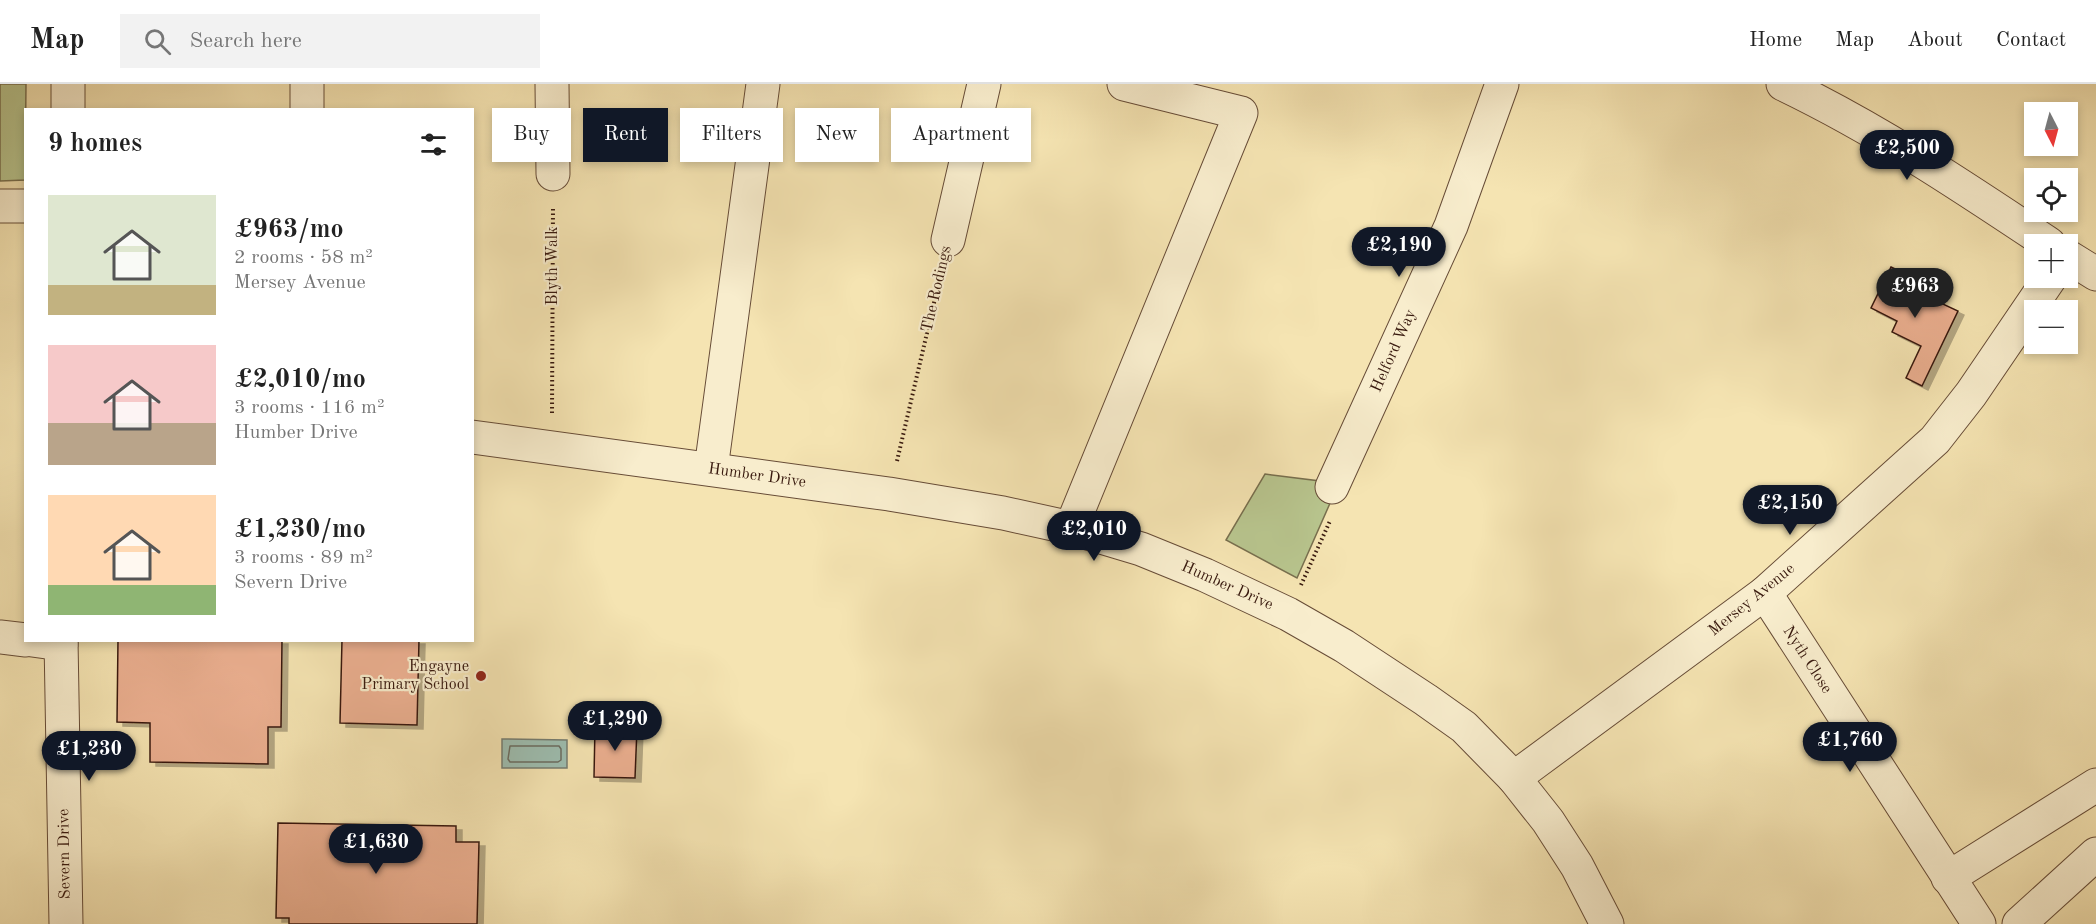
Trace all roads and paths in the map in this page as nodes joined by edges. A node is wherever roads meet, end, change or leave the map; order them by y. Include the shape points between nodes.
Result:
1 (68, 84) edge
2 (308, 84) edge
3 (552, 84) edge
4 (763, 84) edge
5 (984, 84) edge
6 (1124, 84) edge
7 (1502, 84) edge
8 (1783, 84) edge
9 (1816, 91) edge
10 (68, 108) edge
11 (307, 108) edge
12 (553, 174) joint
13 (0, 206) edge
14 (24, 206) edge
15 (2034, 234) edge
16 (948, 240) joint
17 (2078, 263) edge
18 (2096, 274) edge
19 (2042, 288) edge
20 (474, 437) edge
21 (552, 448) junction
22 (711, 469) junction
23 (1332, 487) joint
24 (889, 494) junction
25 (1071, 528) junction
26 (1765, 594) junction
27 (1288, 614) junction
28 (0, 637) edge
29 (24, 640) edge
30 (51, 642) edge
31 (1514, 778) junction
32 (2096, 785) edge
33 (2096, 854) edge
34 (1948, 878) junction
35 (1597, 921) edge
36 (66, 924) edge
37 (1979, 924) edge
38 (2019, 924) edge

1 - 10 street
2 - 11 street
3 - 12 street
4 - 22 street
5 - 16 street, The Rodings
6 - 25 street via 1241,113
7 - 23 street, Helford Way via 1451,226
8 - 9 street
9 - 15 street
12 - 21 path, Blyth Walk
13 - 14 street
16 - 24 path, The Rodings
17 - 18 street
19 - 26 street, Mersey Avenue via 1935,440
20 - 21 street, Humber Drive
21 - 22 street, Humber Drive
22 - 24 street, Humber Drive
23 - 27 path via 1339,502
24 - 25 street, Humber Drive
25 - 27 street, Humber Drive via 1141,549
26 - 31 street, Mersey Avenue
26 - 34 street, Nyth Close
27 - 31 street, Humber Drive via 1436,706 1464,727
28 - 29 street
30 - 36 street, Severn Drive
31 - 35 street, Humber Drive via 1577,866
32 - 34 street
33 - 38 street
34 - 37 street, Nyth Close

